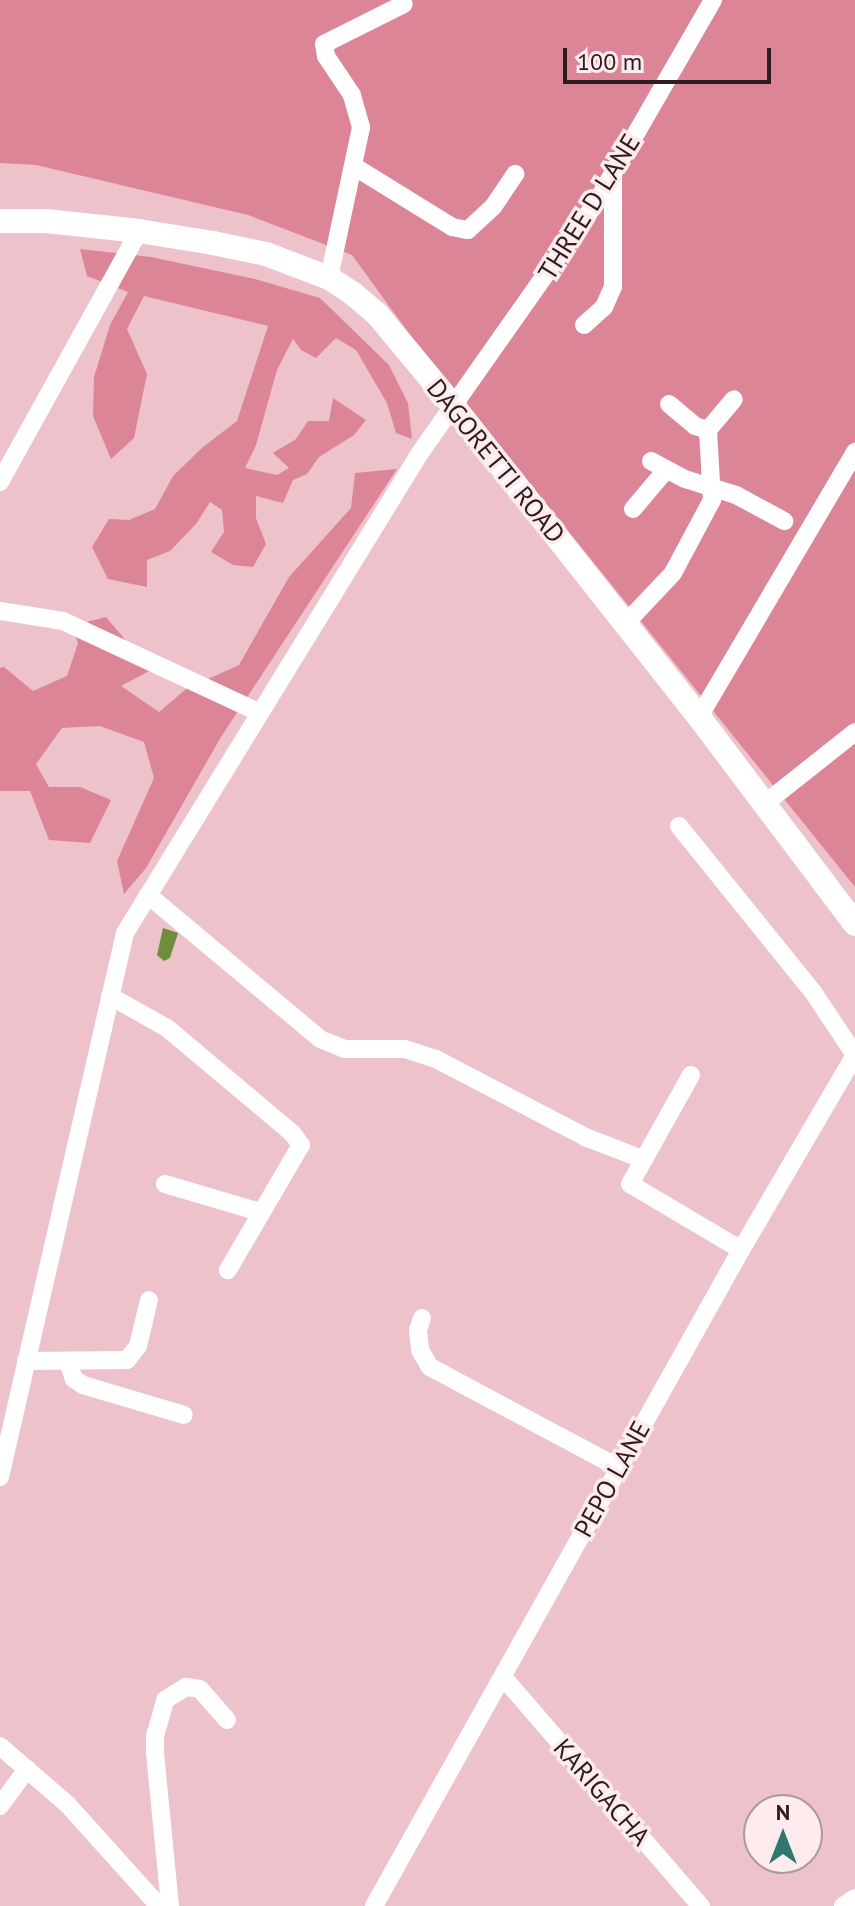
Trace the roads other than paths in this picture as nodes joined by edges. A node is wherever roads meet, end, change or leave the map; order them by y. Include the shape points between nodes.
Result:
1 (713, 0) edge
2 (404, 4) dead end
3 (355, 167) junction
4 (515, 174) dead end
5 (613, 175) junction
6 (0, 221) edge
7 (139, 231) junction
8 (329, 278) junction
9 (584, 325) dead end
10 (734, 399) dead end
11 (669, 404) dead end
12 (455, 408) junction
13 (708, 430) junction
14 (855, 452) edge
15 (0, 482) edge
16 (713, 489) junction
17 (633, 509) dead end
18 (784, 521) dead end
19 (0, 611) edge
20 (625, 624) junction
21 (258, 712) junction
22 (699, 717) junction
23 (855, 732) edge
24 (763, 805) junction
25 (679, 826) dead end
26 (148, 895) junction
27 (855, 924) edge
28 (110, 996) junction
29 (855, 1055) edge
30 (691, 1075) dead end
31 (642, 1159) junction
32 (165, 1184) dead end
33 (260, 1212) junction
34 (741, 1250) junction
35 (228, 1270) dead end
36 (149, 1300) dead end
37 (422, 1318) dead end
38 (26, 1361) junction
39 (68, 1361) junction
40 (184, 1415) dead end
41 (619, 1468) junction
42 (0, 1477) edge
43 (503, 1677) junction
44 (227, 1720) dead end
45 (0, 1746) edge
46 (27, 1769) junction
47 (0, 1806) edge
48 (855, 1898) edge
49 (159, 1906) edge
50 (170, 1906) edge
51 (374, 1906) edge
52 (701, 1906) edge
53 (843, 1906) edge

1 - 5 street, THREE D LANE
2 - 3 street via 324,44 361,114
3 - 4 street via 452,227 468,230 493,207
3 - 8 street
5 - 9 street via 613,287 604,307
5 - 12 street, THREE D LANE
6 - 7 main road, DAGORETTI ROAD
7 - 8 main road, DAGORETTI ROAD via 266,254
7 - 15 street
8 - 12 main road, DAGORETTI ROAD via 377,314
10 - 13 street
11 - 13 street
12 - 20 main road, DAGORETTI ROAD
12 - 21 street, THREE D LANE via 420,453
13 - 16 street
14 - 22 street
16 - 17 street via 658,465
16 - 18 street
16 - 20 street via 673,573
19 - 21 street via 63,621
20 - 22 main road, DAGORETTI ROAD
21 - 26 street, THREE D LANE
22 - 24 main road, DAGORETTI ROAD
23 - 24 street
24 - 27 main road, DAGORETTI ROAD
25 - 29 street via 813,992
26 - 28 street, THREE D LANE via 125,933
26 - 31 street via 320,1039 345,1049 405,1049 436,1059 585,1137
28 - 33 street via 167,1028 301,1145
28 - 38 street, THREE D LANE
29 - 34 street, PEPO LANE
30 - 31 street
31 - 34 street via 630,1180 634,1188
32 - 33 street
33 - 35 street
34 - 41 street, PEPO LANE
36 - 39 street via 134,1355 119,1361
37 - 41 street via 420,1350 430,1367
38 - 39 street
38 - 42 street, THREE D LANE
39 - 40 street via 74,1379 83,1385
41 - 43 street, PEPO LANE
43 - 51 street, PEPO LANE
43 - 52 street, KARIGACHA
44 - 50 street via 200,1689 186,1687 165,1700 155,1753
45 - 46 street
46 - 47 street
46 - 49 street via 68,1805
48 - 53 street

